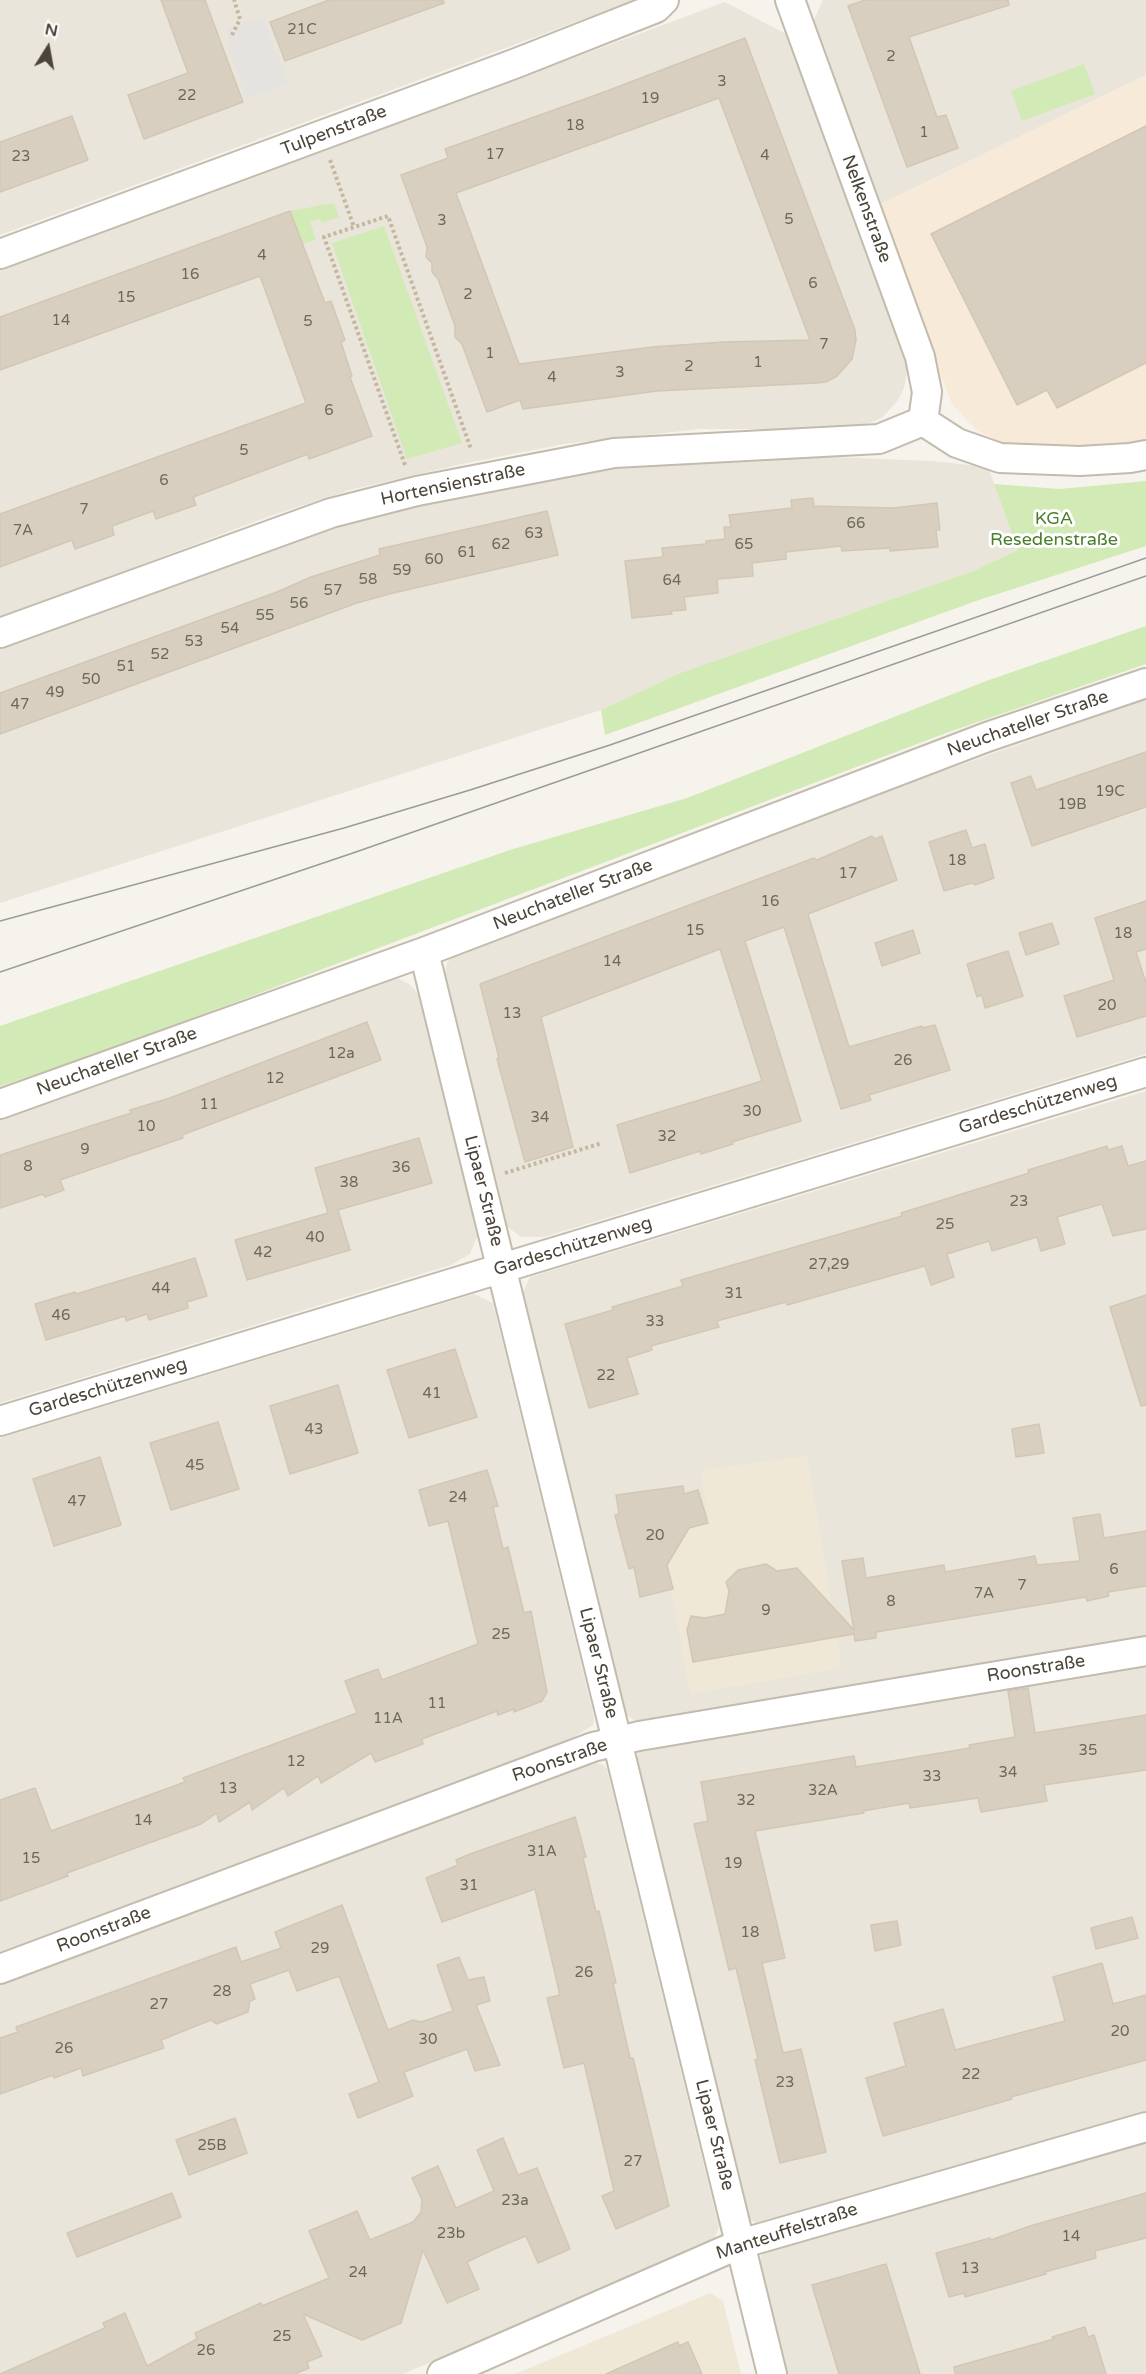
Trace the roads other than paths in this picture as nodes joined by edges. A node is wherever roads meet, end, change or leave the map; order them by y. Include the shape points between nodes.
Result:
1 (664, 0) edge
2 (790, 0) edge
3 (0, 254) edge
4 (923, 421) junction
5 (1146, 455) edge
6 (0, 633) edge
7 (1146, 683) edge
8 (424, 952) junction
9 (1146, 1072) edge
10 (0, 1104) edge
11 (502, 1268) junction
12 (0, 1421) edge
13 (1146, 1651) edge
14 (617, 1741) junction
15 (0, 1969) edge
16 (1146, 2127) edge
17 (740, 2244) junction
18 (442, 2374) edge
19 (772, 2374) edge

1 - 3 street, Tulpenstraße via 656,8 514,64
2 - 4 street, Nelkenstraße via 921,357 927,392
4 - 5 street via 957,443 1000,458 1080,461
4 - 6 street, Hortensienstraße via 879,439 614,453 417,491 331,513
7 - 8 street, Neuchateller Straße via 968,744
8 - 10 street, Neuchateller Straße
8 - 11 street, Lipaer Straße
9 - 11 street, Gardeschützenweg
11 - 12 street, Gardeschützenweg
11 - 14 street, Lipaer Straße
13 - 14 street, Roonstraße
14 - 15 street, Roonstraße
14 - 17 street, Lipaer Straße
16 - 17 street, Manteuffelstraße
17 - 18 street, Manteuffelstraße
17 - 19 street, Lipaer Straße

